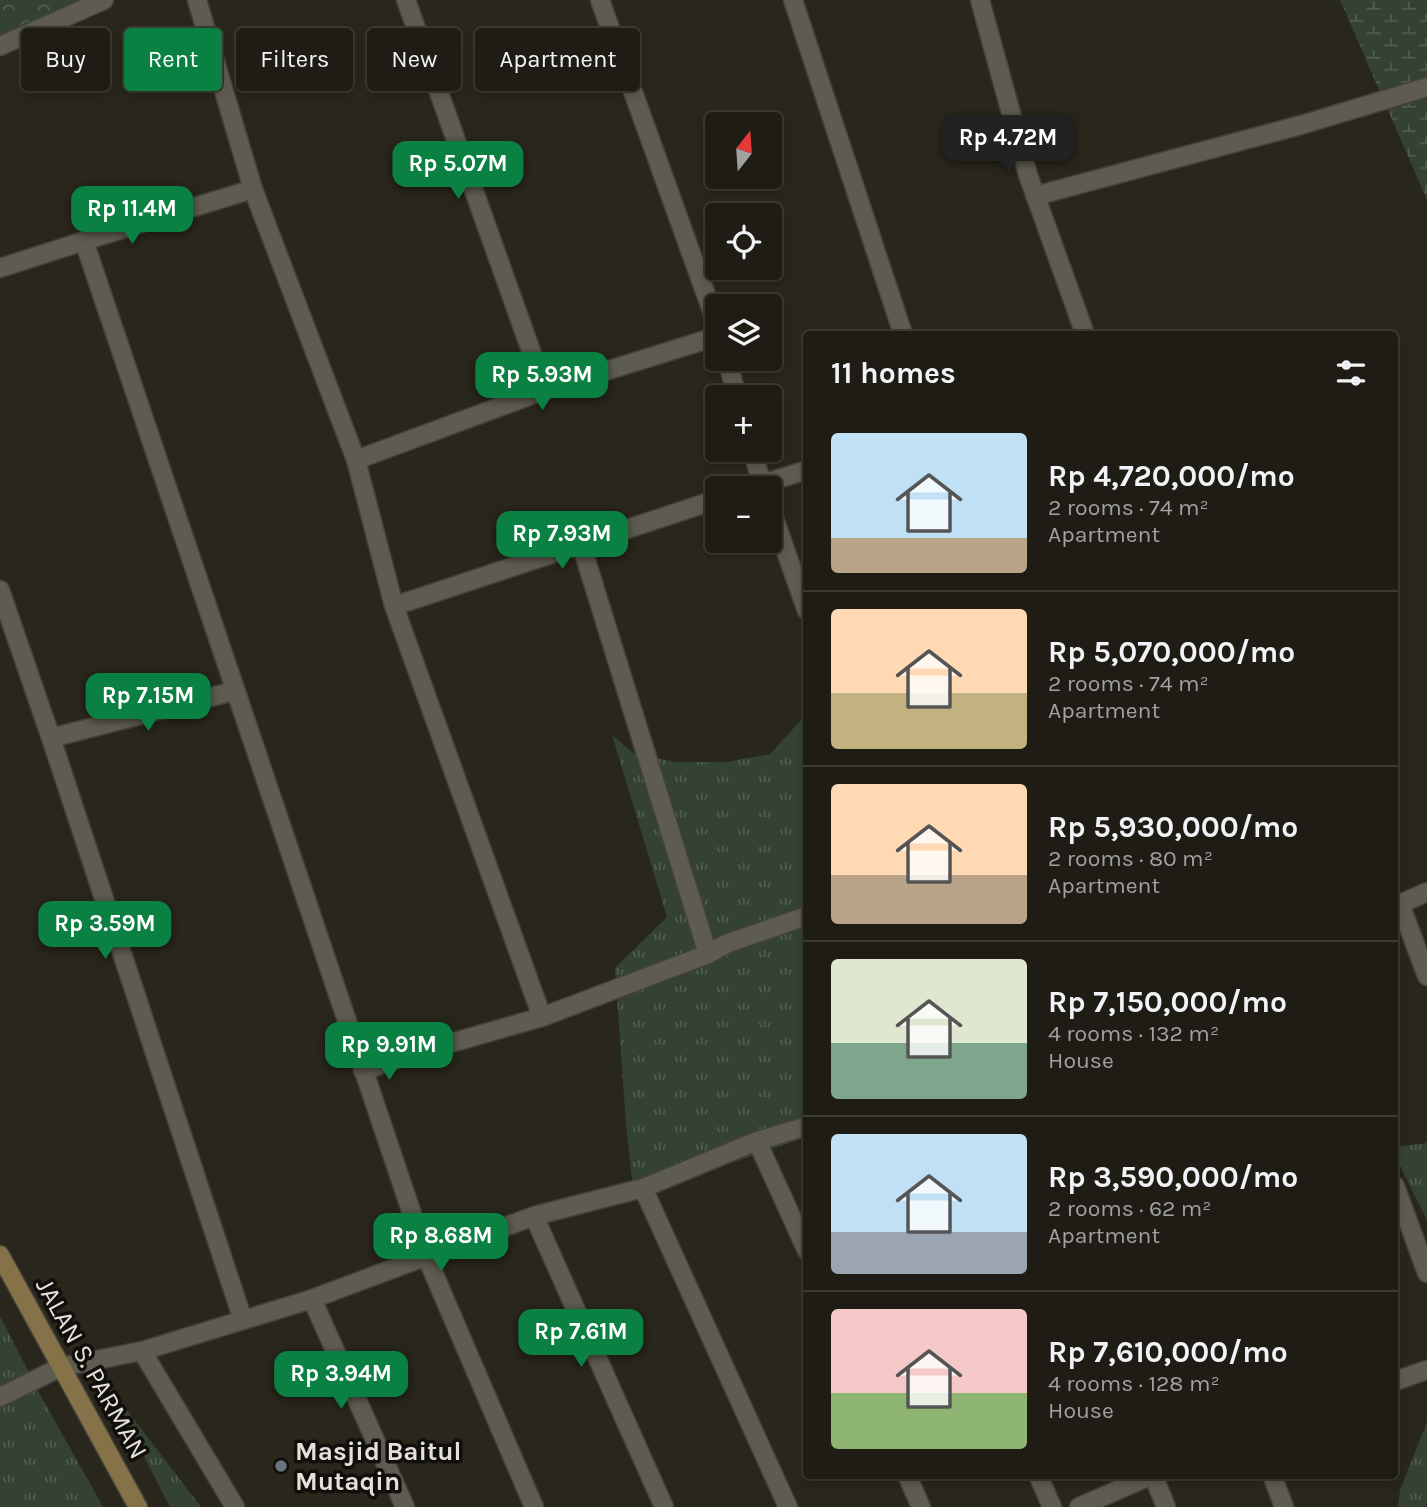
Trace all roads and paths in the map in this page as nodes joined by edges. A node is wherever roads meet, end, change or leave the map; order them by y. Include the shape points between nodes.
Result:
1 (104, 0) edge
2 (197, 0) edge
3 (406, 0) edge
4 (600, 0) edge
5 (793, 0) edge
6 (980, 0) edge
7 (0, 46) edge
8 (1427, 87) edge
9 (253, 189) junction
10 (1035, 196) junction
11 (84, 241) junction
12 (0, 268) edge
13 (706, 294) edge
14 (903, 331) edge
15 (1084, 331) edge
16 (705, 340) edge
17 (545, 390) junction
18 (356, 460) junction
19 (803, 471) edge
20 (782, 479) edge
21 (705, 503) edge
22 (782, 541) edge
23 (581, 544) junction
24 (0, 590) edge
25 (803, 600) edge
26 (394, 606) junction
27 (234, 691) junction
28 (51, 738) junction
29 (1427, 892) edge
30 (1398, 905) edge
31 (1398, 907) edge
32 (803, 917) edge
33 (708, 954) junction
34 (1427, 976) edge
35 (542, 1017) junction
36 (363, 1071) junction
37 (803, 1127) edge
38 (757, 1142) junction
39 (643, 1188) junction
40 (1398, 1194) edge
41 (534, 1216) junction
42 (803, 1242) edge
43 (0, 1255) edge
44 (427, 1258) junction
45 (1427, 1273) edge
46 (312, 1299) junction
47 (243, 1320) junction
48 (142, 1351) junction
49 (61, 1367) junction
50 (1427, 1370) edge
51 (1398, 1380) edge
52 (0, 1396) edge
53 (909, 1479) edge
54 (1040, 1479) edge
55 (1143, 1479) edge
56 (1154, 1479) edge
57 (1274, 1479) edge
58 (138, 1507) edge
59 (235, 1507) edge
60 (405, 1507) edge
61 (534, 1507) edge
62 (664, 1507) edge
63 (788, 1507) edge
64 (921, 1507) edge
65 (1052, 1507) edge
66 (1079, 1507) edge
67 (1166, 1507) edge
68 (1284, 1507) edge

1 - 7 street
2 - 9 street
3 - 17 street
4 - 13 street
5 - 14 street
6 - 10 street
8 - 10 street
9 - 11 street
9 - 18 street
10 - 15 street
11 - 12 street
11 - 27 street
16 - 17 street
17 - 18 street
18 - 26 street
19 - 20 street
21 - 23 street
22 - 25 street
23 - 26 street
23 - 33 street
24 - 28 street
26 - 35 street
27 - 28 street
27 - 36 street
28 - 47 street
29 - 30 street
31 - 34 street
32 - 33 street
33 - 35 street
35 - 36 street
36 - 44 street
37 - 38 street
38 - 39 street
38 - 42 street
39 - 41 street
39 - 63 street
40 - 45 street
41 - 44 street
41 - 62 street
43 - 49 main road, JALAN S. PARMAN
44 - 46 street
44 - 61 street
46 - 47 street
46 - 60 street
47 - 48 street
48 - 49 street
48 - 59 street
49 - 52 street
49 - 58 main road, JALAN S. PARMAN
50 - 51 street
53 - 64 street
54 - 65 street
55 - 66 street
56 - 67 street
57 - 68 street

